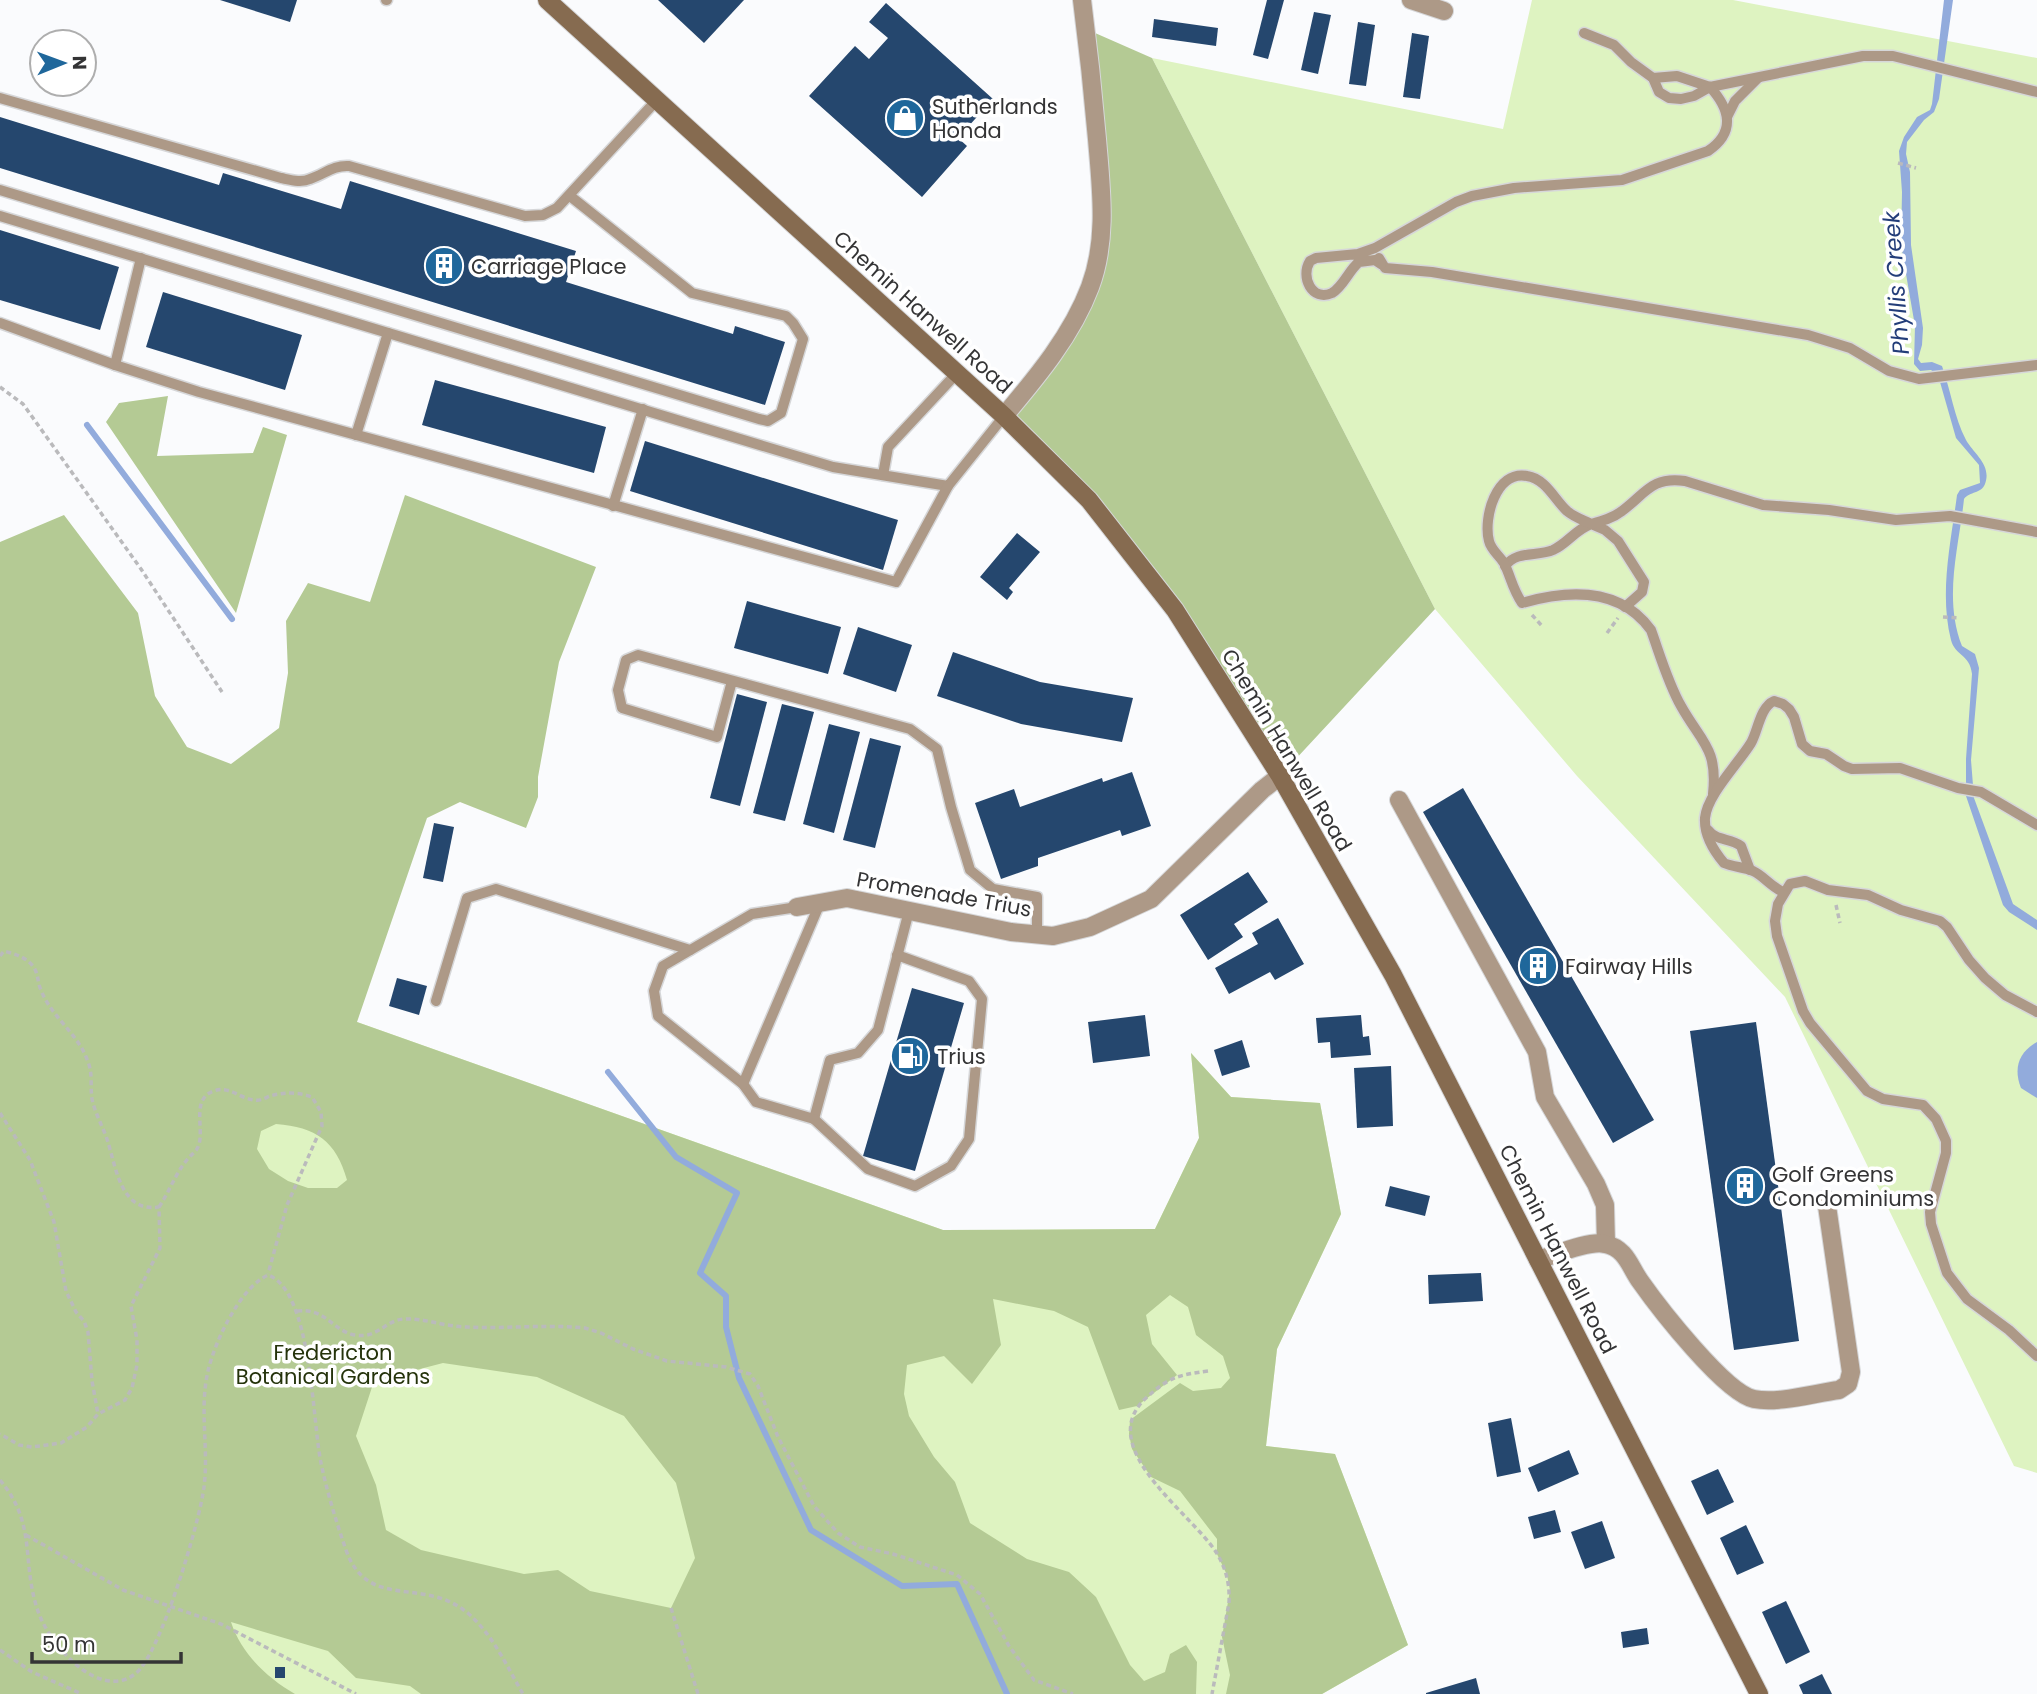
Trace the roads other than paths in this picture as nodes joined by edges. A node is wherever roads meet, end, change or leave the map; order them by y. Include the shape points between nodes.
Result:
1 (547, 0) edge
2 (1082, 0) edge
3 (1410, 0) edge
4 (1444, 11) dead end
5 (1584, 33) dead end
6 (1760, 76) junction
7 (1653, 78) junction
8 (1710, 87) junction
9 (2037, 92) edge
10 (0, 98) edge
11 (656, 101) junction
12 (1727, 117) junction
13 (0, 190) edge
14 (570, 196) junction
15 (0, 216) edge
16 (1376, 248) junction
17 (141, 258) junction
18 (1381, 264) junction
19 (0, 323) edge
20 (388, 333) junction
21 (115, 365) junction
22 (2037, 365) edge
23 (957, 373) junction
24 (643, 410) junction
25 (1004, 416) junction
26 (356, 435) junction
27 (883, 475) junction
28 (948, 486) junction
29 (613, 506) junction
30 (1622, 511) junction
31 (1591, 524) junction
32 (2037, 532) edge
33 (1618, 541) junction
34 (1506, 566) junction
35 (1625, 607) junction
36 (732, 681) junction
37 (1280, 776) junction
38 (1713, 794) junction
39 (1399, 800) dead end
40 (2037, 825) edge
41 (1706, 827) junction
42 (1750, 870) junction
43 (1783, 892) junction
44 (820, 903) junction
45 (797, 907) joint
46 (909, 911) junction
47 (1037, 934) junction
48 (690, 950) junction
49 (897, 955) junction
50 (436, 1001) dead end
51 (2037, 1012) edge
52 (743, 1084) junction
53 (814, 1119) junction
54 (1826, 1199) dead end
55 (1606, 1244) junction
56 (1538, 1260) junction
57 (2037, 1356) edge
58 (1759, 1694) edge

1 - 11 main road, Chemin Hanwell Road
2 - 25 street via 1102,199 1101,247 1090,288 1067,331
3 - 4 street
5 - 7 lane via 1614,45
6 - 8 lane
6 - 9 lane via 1878,55
6 - 12 lane via 1735,101
7 - 8 lane via 1677,76
7 - 8 lane via 1659,92 1681,99
8 - 12 lane
10 - 14 lane via 299,181 339,165 349,166 525,216 543,215
11 - 14 lane
11 - 23 main road, Chemin Hanwell Road
12 - 16 lane via 1722,138 1708,151 1622,180 1514,188 1472,196
13 - 14 lane via 759,419 768,421 781,414 803,339 793,323 786,316 692,293
15 - 17 lane
16 - 18 lane
16 - 18 lane via 1316,258 1307,266 1308,283 1316,294 1331,293 1359,262
17 - 20 lane
17 - 21 lane
18 - 22 lane via 1808,335 1850,348 1904,377 1933,379
19 - 21 lane
20 - 24 lane
20 - 26 lane
21 - 26 lane
23 - 25 main road, Chemin Hanwell Road
23 - 27 lane via 888,447
24 - 27 lane via 833,467
24 - 29 lane
25 - 28 lane
25 - 37 main road, Chemin Hanwell Road via 1089,500 1175,610
26 - 29 lane
27 - 28 lane
28 - 29 lane via 896,582
30 - 31 lane
30 - 32 lane via 1650,486 1672,479 1763,505 1896,520 1950,516
30 - 33 lane via 1617,521
31 - 33 lane
31 - 34 lane via 1554,550 1516,556
31 - 34 lane via 1574,517 1538,480 1513,476 1492,502 1488,534 1492,549
33 - 35 lane via 1644,582 1642,592
34 - 35 lane via 1522,603 1561,593 1583,593
35 - 38 lane via 1651,630 1681,706 1710,750 1716,774
36 - 36 lane via 638,655 626,660 618,690 622,708 717,737
36 - 47 lane via 910,729 937,749 970,870 993,889 1037,897
37 - 47 street, Promenade Trius via 1151,899 1090,927 1053,936
37 - 56 main road, Chemin Hanwell Road via 1393,975
38 - 40 lane via 1735,768 1766,707 1774,701 1789,709 1802,744 1810,751 1826,754 1852,769 1900,768 1981,792
38 - 41 lane
39 - 55 street via 1537,1052 1545,1097 1605,1205
41 - 42 lane via 1715,837 1741,846
41 - 42 lane via 1724,863
42 - 43 lane
43 - 51 lane via 1790,884 1805,881 1828,890 1868,895 1940,921 1984,978
43 - 57 lane via 1775,920 1777,936 1810,1023 1867,1091 1883,1099 1923,1105 1936,1119 1946,1153 1930,1212 1947,1273 1967,1299
44 - 45 street, Promenade Trius
44 - 46 street, Promenade Trius via 847,898
44 - 52 lane
45 - 48 lane via 751,914
46 - 47 street, Promenade Trius
46 - 49 lane
48 - 50 lane via 496,889 467,898
48 - 52 lane via 663,966 654,991 658,1016
49 - 53 lane via 878,1030 858,1053 831,1060
49 - 53 lane via 969,981 982,999 970,1139 951,1166 915,1186 868,1169
52 - 53 lane via 757,1102
54 - 55 street via 1851,1372 1848,1384 1839,1390 1773,1399 1754,1399 1739,1392 1710,1368 1639,1280 1630,1261
55 - 56 street
56 - 58 main road, Chemin Hanwell Road

